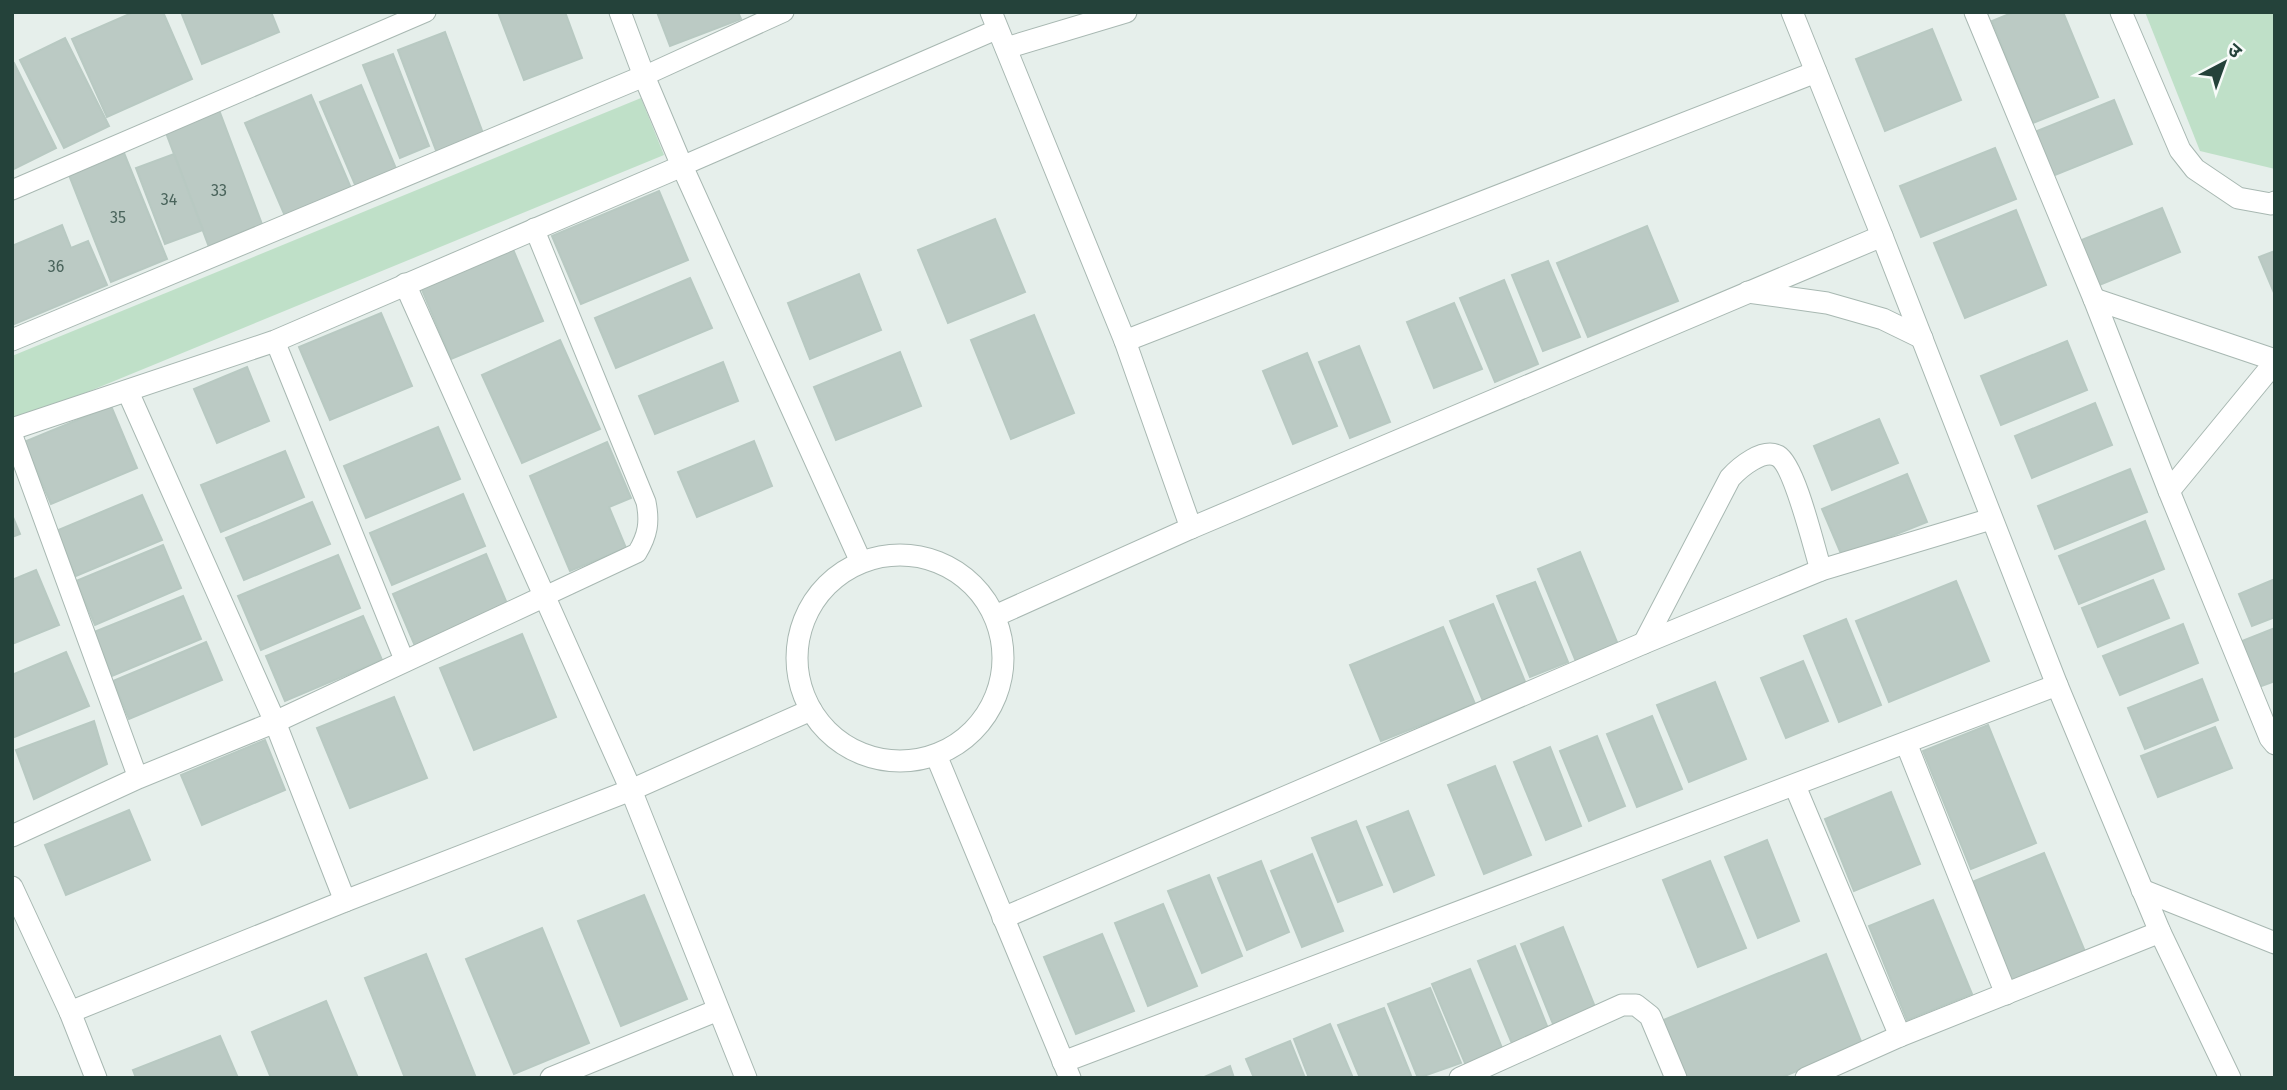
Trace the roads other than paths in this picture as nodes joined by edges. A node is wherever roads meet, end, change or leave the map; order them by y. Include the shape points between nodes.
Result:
1 (426, 12) edge
2 (620, 12) edge
3 (784, 12) edge
4 (1126, 12) edge
5 (1975, 12) edge
6 (2121, 12) edge
7 (1795, 13) edge
8 (999, 30) edge
9 (1816, 72) junction
10 (644, 76) junction
11 (682, 166) junction
12 (12, 190) edge
13 (2275, 202) edge
14 (534, 228) junction
15 (1882, 236) junction
16 (405, 284) junction
17 (1748, 292) junction
18 (2094, 299) junction
19 (1922, 338) junction
20 (12, 341) edge
21 (275, 341) junction
22 (1125, 341) junction
23 (2275, 361) edge
24 (128, 392) junction
25 (12, 431) edge
26 (2169, 491) junction
27 (1991, 519) junction
28 (1191, 528) junction
29 (861, 562) junction
30 (1821, 570) junction
31 (544, 597) junction
32 (995, 616) junction
33 (1644, 643) junction
34 (405, 662) junction
35 (2057, 685) junction
36 (811, 710) junction
37 (275, 722) junction
38 (1906, 743) junction
39 (2275, 744) edge
40 (936, 755) junction
41 (138, 778) junction
42 (1795, 786) junction
43 (631, 790) junction
44 (12, 836) edge
45 (2143, 890) junction
46 (13, 894) edge
47 (345, 901) junction
48 (1003, 918) junction
49 (2160, 932) junction
50 (2275, 943) edge
51 (2006, 994) junction
52 (718, 1010) junction
53 (70, 1012) junction
54 (1900, 1036) junction
55 (1066, 1070) edge
56 (96, 1078) edge
57 (551, 1078) edge
58 (746, 1078) edge
59 (1460, 1078) edge
60 (1676, 1078) edge
61 (1806, 1078) edge
62 (2231, 1078) edge

1 - 12 lane
2 - 10 street
3 - 10 lane
4 - 8 street
5 - 18 street
6 - 13 street via 2180,150 2195,169 2238,198
7 - 9 street
8 - 11 lane
8 - 22 street
9 - 15 street
9 - 22 street
10 - 11 street
10 - 20 street
11 - 14 street
11 - 29 street
14 - 16 street
14 - 31 lane via 646,502 649,520 646,539 636,553
15 - 17 street
15 - 19 street
16 - 21 street
16 - 31 street
17 - 19 street via 1827,303 1883,319
17 - 28 street
18 - 23 street
18 - 26 street
19 - 27 street
21 - 24 street
21 - 34 lane
22 - 28 street
23 - 26 street
24 - 25 street
24 - 37 street
25 - 41 lane
26 - 39 street
27 - 30 street
27 - 35 street
28 - 32 street
29 - 32 street via 900,554 939,562 971,584
29 - 36 street via 828,583 806,615 797,653 798,674
30 - 33 street
30 - 33 street via 1785,462 1769,454 1746,463 1730,478
31 - 34 street
31 - 43 street
32 - 40 street via 1004,663 1000,687 976,729 958,745
33 - 48 street
34 - 37 street
35 - 38 street
35 - 45 street
36 - 40 street via 825,729 865,756 913,761
36 - 43 street
37 - 41 street
37 - 47 street
38 - 42 street
38 - 51 street
40 - 48 street
41 - 44 street
42 - 54 street
42 - 55 street
43 - 47 street
43 - 52 street
45 - 49 street
45 - 50 street
46 - 53 street
47 - 53 street
48 - 55 street
49 - 51 street
49 - 62 street
51 - 54 street
52 - 57 street
52 - 58 street
53 - 56 street
54 - 61 street
59 - 60 street via 1622,1005 1636,1005 1650,1016

